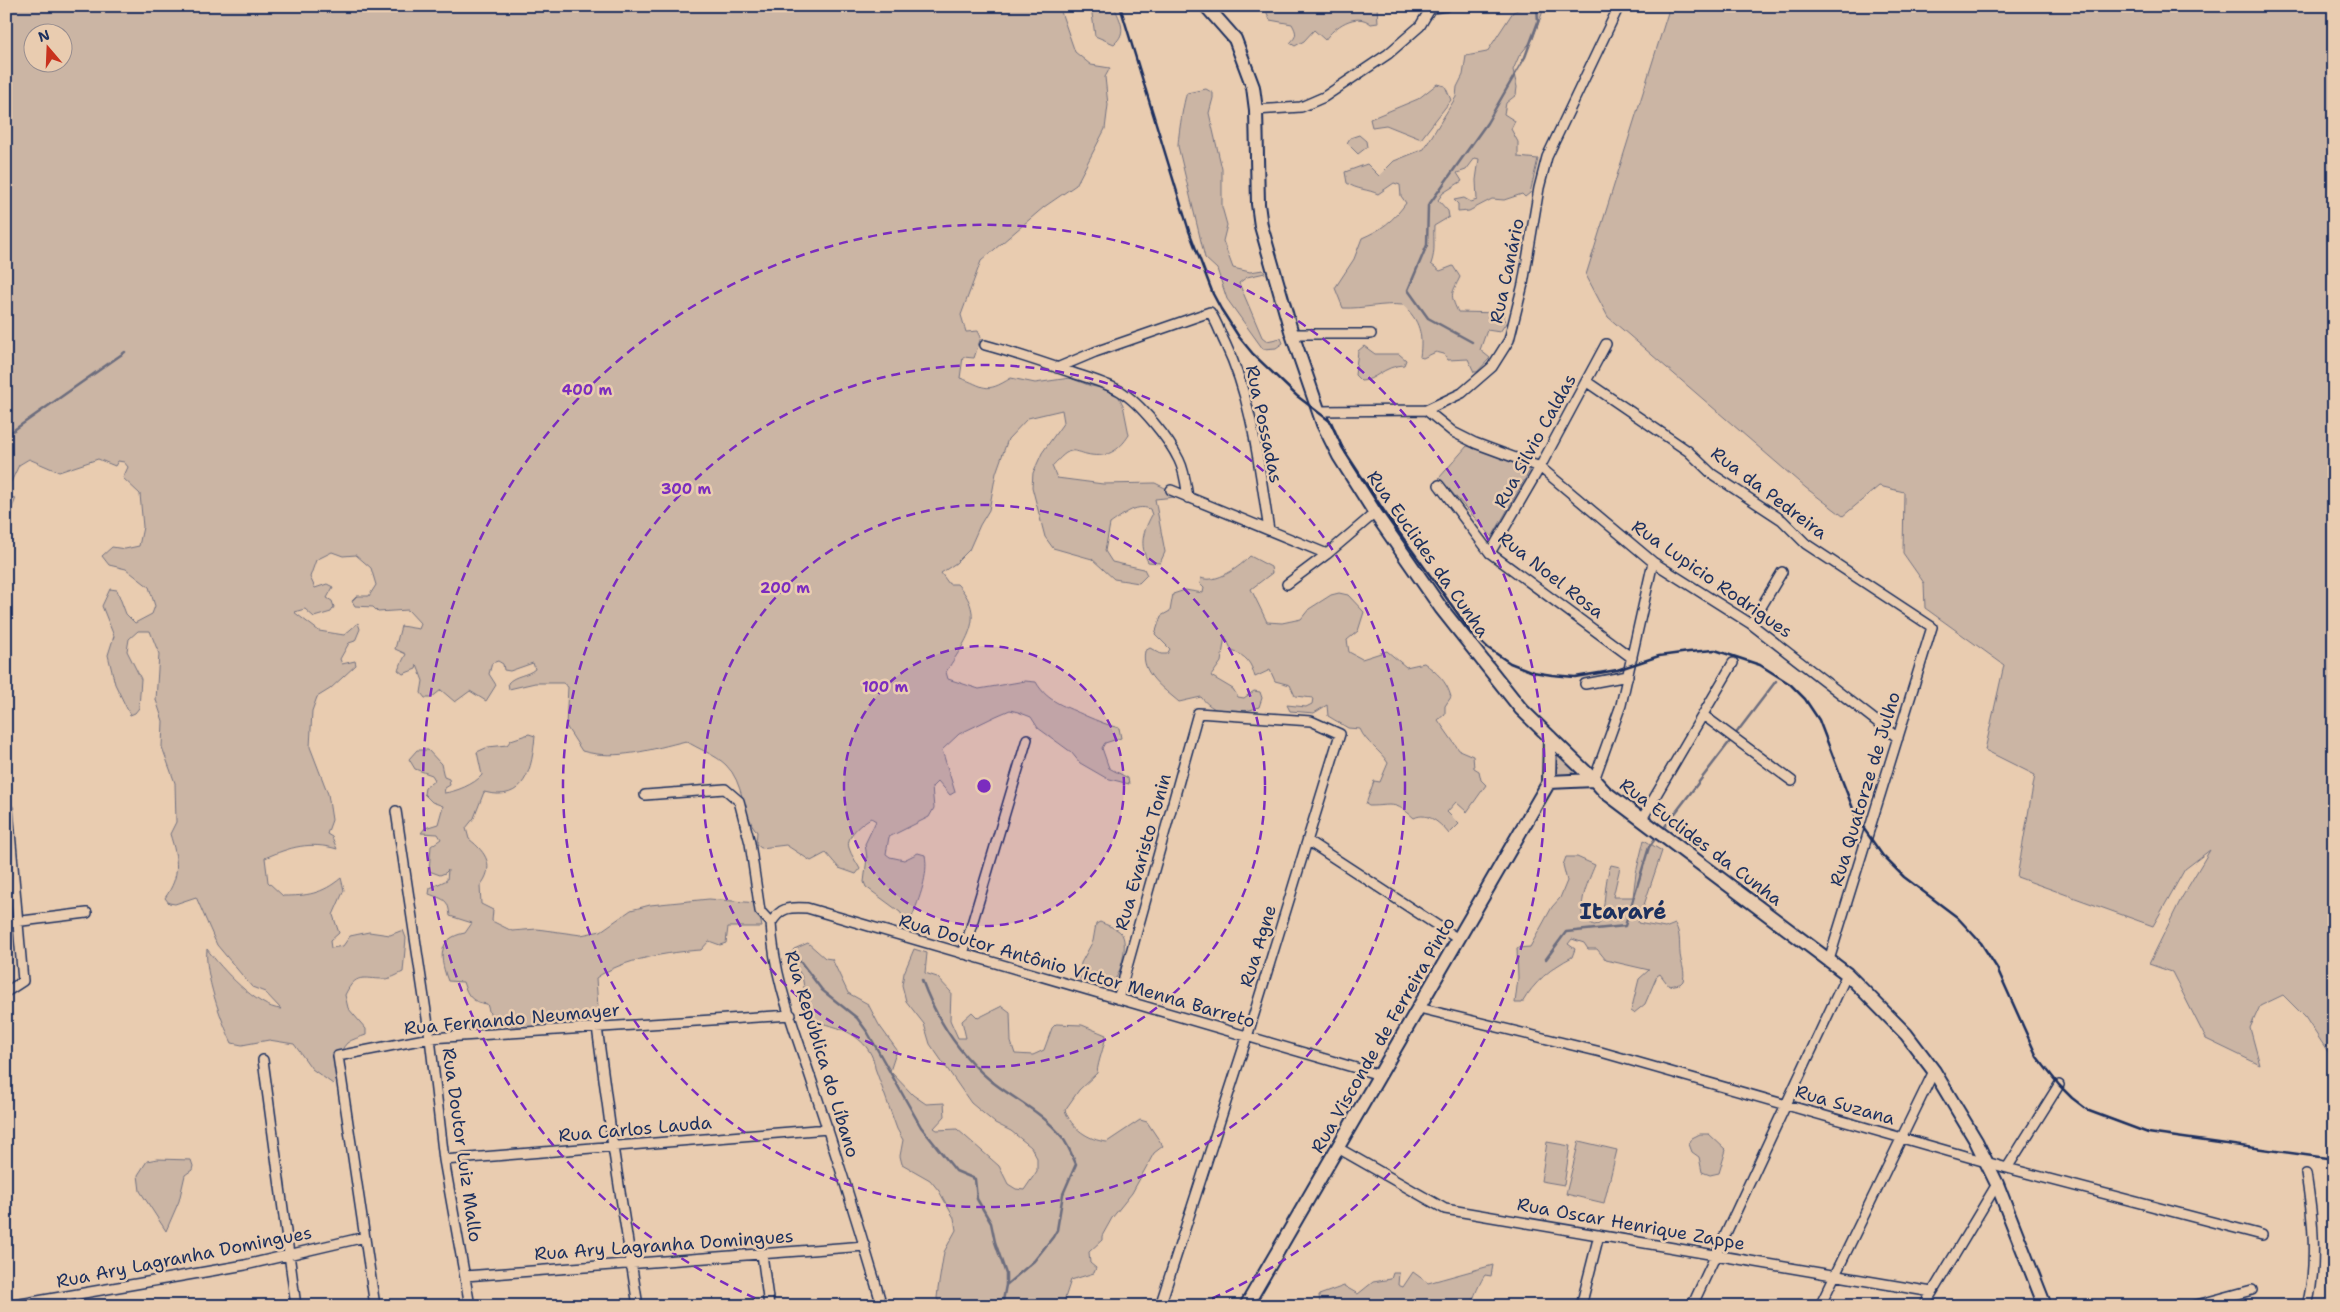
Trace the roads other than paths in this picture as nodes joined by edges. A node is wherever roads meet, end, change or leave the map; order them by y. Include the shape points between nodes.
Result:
1 (1206, 6) edge
2 (1447, 6) edge
3 (1619, 6) edge
4 (1432, 7) edge
5 (1256, 110) junction
6 (1292, 334) junction
7 (1371, 334) dead end
8 (1606, 344) dead end
9 (985, 345) dead end
10 (1057, 368) junction
11 (1587, 382) junction
12 (1318, 410) junction
13 (1426, 410) junction
14 (1540, 467) junction
15 (1439, 486) dead end
16 (1171, 490) dead end
17 (1188, 498) junction
18 (1375, 513) junction
19 (1268, 530) junction
20 (1490, 553) junction
21 (1327, 554) junction
22 (1653, 562) junction
23 (1782, 572) dead end
24 (1287, 584) dead end
25 (1751, 624) junction
26 (1932, 627) joint
27 (1632, 658) junction
28 (1733, 663) dead end
29 (1628, 676) junction
30 (1585, 684) dead end
31 (1198, 713) joint
32 (1703, 715) junction
33 (1550, 737) junction
34 (1898, 738) junction
35 (1027, 739) dead end
36 (1594, 780) junction
37 (1792, 781) dead end
38 (1549, 782) junction
39 (645, 794) dead end
40 (8, 809) dead end
41 (396, 811) dead end
42 (1642, 819) junction
43 (1308, 841) junction
44 (87, 913) dead end
45 (18, 921) junction
46 (6, 923) edge
47 (771, 923) junction
48 (1458, 939) junction
49 (963, 954) junction
50 (1829, 960) junction
51 (1847, 974) junction
52 (6, 992) edge
53 (1118, 1000) junction
54 (1419, 1008) junction
55 (791, 1015) junction
56 (597, 1028) junction
57 (1248, 1037) junction
58 (430, 1038) junction
59 (263, 1060) dead end
60 (1934, 1071) junction
61 (1380, 1075) junction
62 (2058, 1085) dead end
63 (1786, 1105) junction
64 (828, 1129) junction
65 (1901, 1138) junction
66 (613, 1147) junction
67 (1338, 1148) junction
68 (444, 1160) junction
69 (1987, 1162) junction
70 (2007, 1168) junction
71 (2306, 1174) dead end
72 (1997, 1184) junction
73 (1599, 1235) junction
74 (2262, 1235) dead end
75 (365, 1237) junction
76 (865, 1246) junction
77 (762, 1254) junction
78 (288, 1255) junction
79 (1716, 1255) junction
80 (632, 1264) junction
81 (1835, 1275) junction
82 (465, 1276) junction
83 (2252, 1290) dead end
84 (1932, 1292) junction
85 (9, 1306) edge
86 (296, 1306) edge
87 (375, 1306) edge
88 (470, 1306) edge
89 (638, 1306) edge
90 (770, 1306) edge
91 (882, 1306) edge
92 (1160, 1306) edge
93 (1246, 1306) edge
94 (1581, 1306) edge
95 (1692, 1306) edge
96 (1820, 1306) edge
97 (1924, 1306) edge
98 (2045, 1306) edge
99 (2193, 1306) edge
100 (2306, 1306) edge

1 - 5 street, Rua Euclides da Cunha via 1235,39 1253,87
2 - 4 street
3 - 13 street, Rua Canário via 1547,157 1509,340 1492,366 1462,393
4 - 5 street via 1420,26 1388,54 1324,97 1302,107
5 - 6 street, Rua Euclides da Cunha via 1256,178 1261,226
6 - 7 street
6 - 12 street, Rua Euclides da Cunha
8 - 11 street, Rua Silvio Caldas
9 - 10 street
10 - 17 street via 1120,391 1141,408 1180,461
10 - 19 street, Rua Possadas via 1210,312 1244,388
11 - 14 street, Rua Silvio Caldas
11 - 26 street, Rua da Pedreira via 1688,451 1712,474 1782,520 1806,544
12 - 13 street, Rua Canário
12 - 18 street, Rua Euclides da Cunha via 1339,456
13 - 14 street, Rua Lupicio Rodrigues via 1453,432
14 - 20 street, Rua Silvio Caldas
14 - 22 street, Rua Lupicio Rodrigues
15 - 20 street, Rua Noel Rosa
16 - 17 street
17 - 19 street
18 - 21 street
18 - 33 street, Rua Euclides da Cunha via 1441,608 1521,709
19 - 21 street
20 - 27 street, Rua Noel Rosa
21 - 24 street
22 - 25 street, Rua Lupicio Rodrigues
22 - 27 street
23 - 25 street
25 - 34 street, Rua Lupicio Rodrigues
26 - 34 street, Rua Quatorze de Julho
27 - 29 street
28 - 32 street
29 - 30 street
29 - 36 street via 1613,733
31 - 43 street, Rua Agne via 1311,721 1340,734
31 - 53 street, Rua Evaristo Tonin
32 - 37 street
32 - 42 street
33 - 36 street, Rua Euclides da Cunha
33 - 38 street, Rua Visconde de Ferreira Pinto
34 - 50 street, Rua Quatorze de Julho
35 - 49 street
36 - 38 street
36 - 42 street, Rua Euclides da Cunha
38 - 48 street, Rua Visconde de Ferreira Pinto
39 - 47 street, Rua República do Líbano via 726,789 739,801 750,843 760,911
40 - 45 street
41 - 58 street, Rua Doutor Luiz Mallo
42 - 50 street, Rua Euclides da Cunha
43 - 48 street
43 - 57 street, Rua Agne
44 - 45 street
45 - 46 street
45 - 52 street via 23,981
47 - 49 street, Rua Doutor Antônio Victor Menna Barreto via 778,912 807,908
47 - 55 street, Rua República do Líbano via 776,967
48 - 54 street, Rua Visconde de Ferreira Pinto
49 - 53 street, Rua Doutor Antônio Victor Menna Barreto
50 - 51 street, Rua Euclides da Cunha
51 - 60 street, Rua Euclides da Cunha via 1906,1034
51 - 63 street
53 - 57 street, Rua Doutor Antônio Victor Menna Barreto
54 - 61 street, Rua Visconde de Ferreira Pinto
54 - 63 street, Rua Suzana via 1601,1052
55 - 56 street, Rua Fernando Neumayer
55 - 64 street, Rua República do Líbano
56 - 58 street, Rua Fernando Neumayer
56 - 66 street
57 - 61 street, Rua Doutor Antônio Victor Menna Barreto
57 - 92 street, Rua Agne
58 - 68 street, Rua Doutor Luiz Mallo
58 - 75 street, Rua Fernando Neumayer via 338,1056
59 - 78 street
60 - 65 street
60 - 69 street, Rua Euclides da Cunha via 1963,1115
61 - 67 street, Rua Visconde de Ferreira Pinto
62 - 70 street
63 - 65 street, Rua Suzana
63 - 79 street
64 - 66 street, Rua Carlos Lauda
64 - 76 street, Rua República do Líbano
65 - 69 street, Rua Suzana
65 - 81 street
66 - 68 street, Rua Carlos Lauda
66 - 80 street
67 - 73 street, Rua Oscar Henrique Zappe via 1445,1209
67 - 93 street, Rua Visconde de Ferreira Pinto
68 - 82 street, Rua Doutor Luiz Mallo
69 - 70 street, Rua Suzana
69 - 72 street, Rua Euclides da Cunha
70 - 74 street, Rua Suzana
71 - 100 street via 2313,1254
72 - 84 street
72 - 98 street, Rua Euclides da Cunha
73 - 79 street, Rua Oscar Henrique Zappe
73 - 94 street
75 - 78 street, Rua Ary Lagranha Domingues
75 - 87 street, Rua Fernando Neumayer
76 - 77 street, Rua Ary Lagranha Domingues
76 - 91 street, Rua República do Líbano
77 - 80 street, Rua Ary Lagranha Domingues
77 - 90 street
78 - 85 street, Rua Ary Lagranha Domingues via 160,1282
78 - 86 street
79 - 81 street, Rua Oscar Henrique Zappe
79 - 95 street
80 - 82 street, Rua Ary Lagranha Domingues
80 - 89 street
81 - 84 street, Rua Oscar Henrique Zappe
81 - 96 street
82 - 88 street, Rua Doutor Luiz Mallo
83 - 99 street
84 - 97 street

